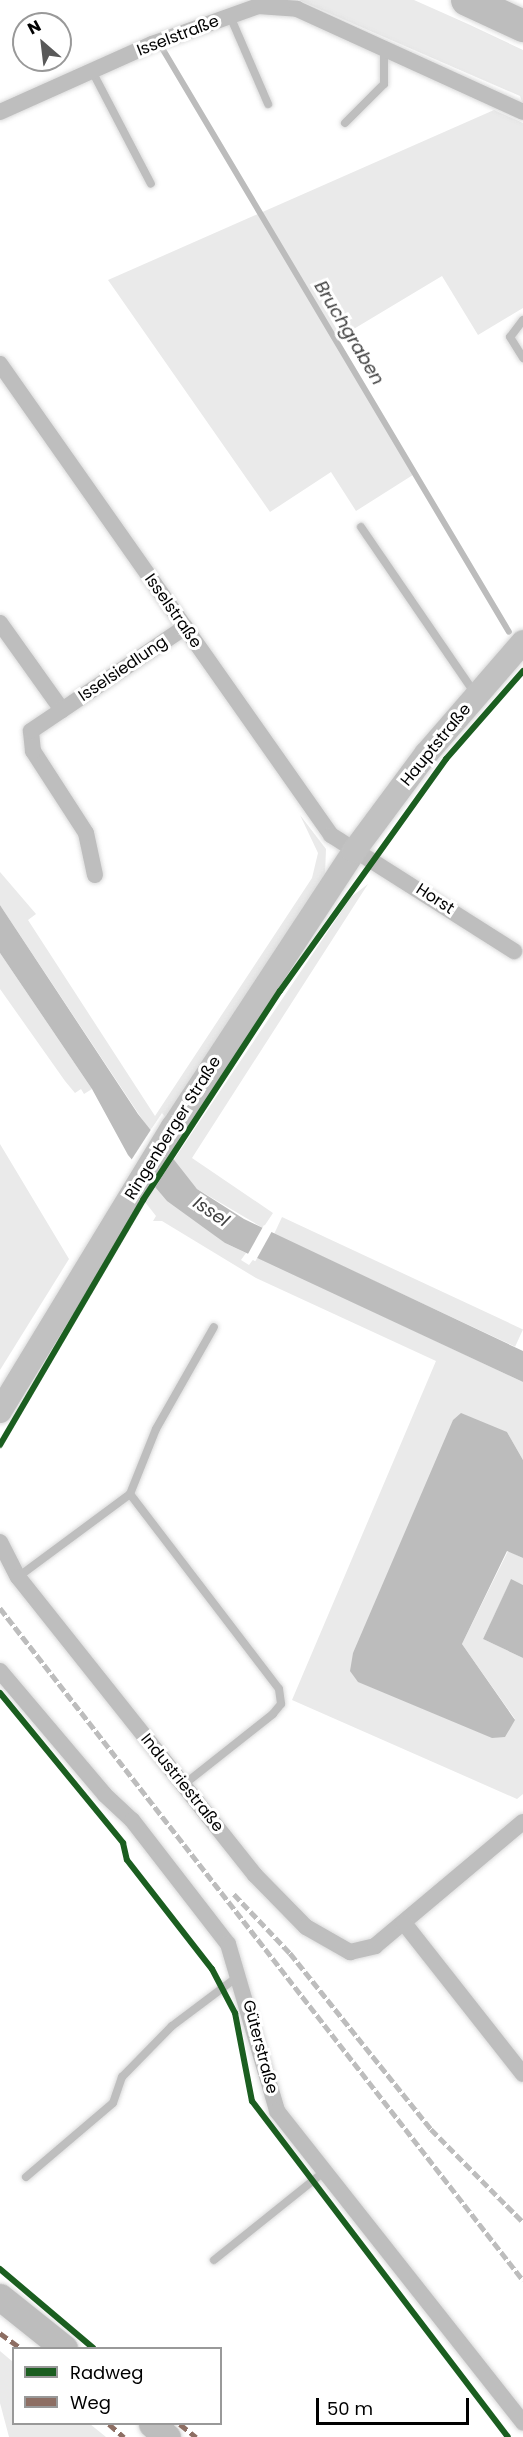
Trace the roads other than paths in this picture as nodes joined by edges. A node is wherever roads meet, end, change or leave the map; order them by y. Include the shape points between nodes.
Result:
1 (467, 0) edge
2 (230, 16) junction
3 (523, 26) edge
4 (384, 49) junction
5 (92, 71) junction
6 (268, 104) dead end
7 (0, 112) edge
8 (523, 112) edge
9 (345, 123) dead end
10 (151, 184) dead end
11 (523, 320) edge
12 (523, 358) edge
13 (0, 364) edge
14 (361, 526) dead end
15 (0, 622) edge
16 (185, 627) junction
17 (523, 642) edge
18 (476, 695) junction
19 (62, 711) junction
20 (354, 851) junction
21 (95, 875) dead end
22 (514, 951) dead end
23 (214, 1327) dead end
24 (0, 1411) edge
25 (130, 1494) junction
26 (0, 1542) edge
27 (18, 1577) junction
28 (0, 1671) edge
29 (183, 1785) junction
30 (523, 1822) edge
31 (404, 1923) junction
32 (240, 1975) junction
33 (523, 2074) edge
34 (325, 2171) junction
35 (26, 2178) dead end
36 (214, 2260) dead end
37 (0, 2297) edge
38 (62, 2347) edge
39 (523, 2423) edge
40 (153, 2425) edge
41 (167, 2437) edge

1 - 3 highway
2 - 4 street, Isselstraße via 258,6 297,9
2 - 5 street, Isselstraße
2 - 6 lane
4 - 8 street, Isselstraße
4 - 9 lane via 384,84
5 - 7 street, Isselstraße
5 - 10 lane
11 - 12 lane via 510,337
13 - 16 street, Isselstraße
14 - 18 lane
15 - 19 street, Isselsiedlung
16 - 19 street, Isselsiedlung
16 - 20 street, Isselstraße via 330,835
17 - 18 main road, Hauptstraße
18 - 20 main road, Hauptstraße
19 - 21 street, Isselsiedlung via 31,731 33,752 86,833
20 - 22 street, Horst
20 - 24 main road, Ringenberger Straße via 173,1126
23 - 25 lane via 156,1429
25 - 27 lane
25 - 29 lane via 279,1689 281,1704 273,1714
26 - 27 street, Industriestraße
27 - 29 street, Industriestraße
28 - 32 street, Güterstraße via 105,1795 132,1820 228,1944
29 - 31 street, Industriestraße via 255,1875 306,1927 350,1952 375,1946
30 - 31 street, Industriestraße
31 - 33 street
32 - 34 street, Güterstraße via 277,2111
32 - 35 lane via 172,2026 122,2077 113,2103
34 - 36 lane
34 - 39 street, Güterstraße
37 - 38 main road
40 - 41 main road

